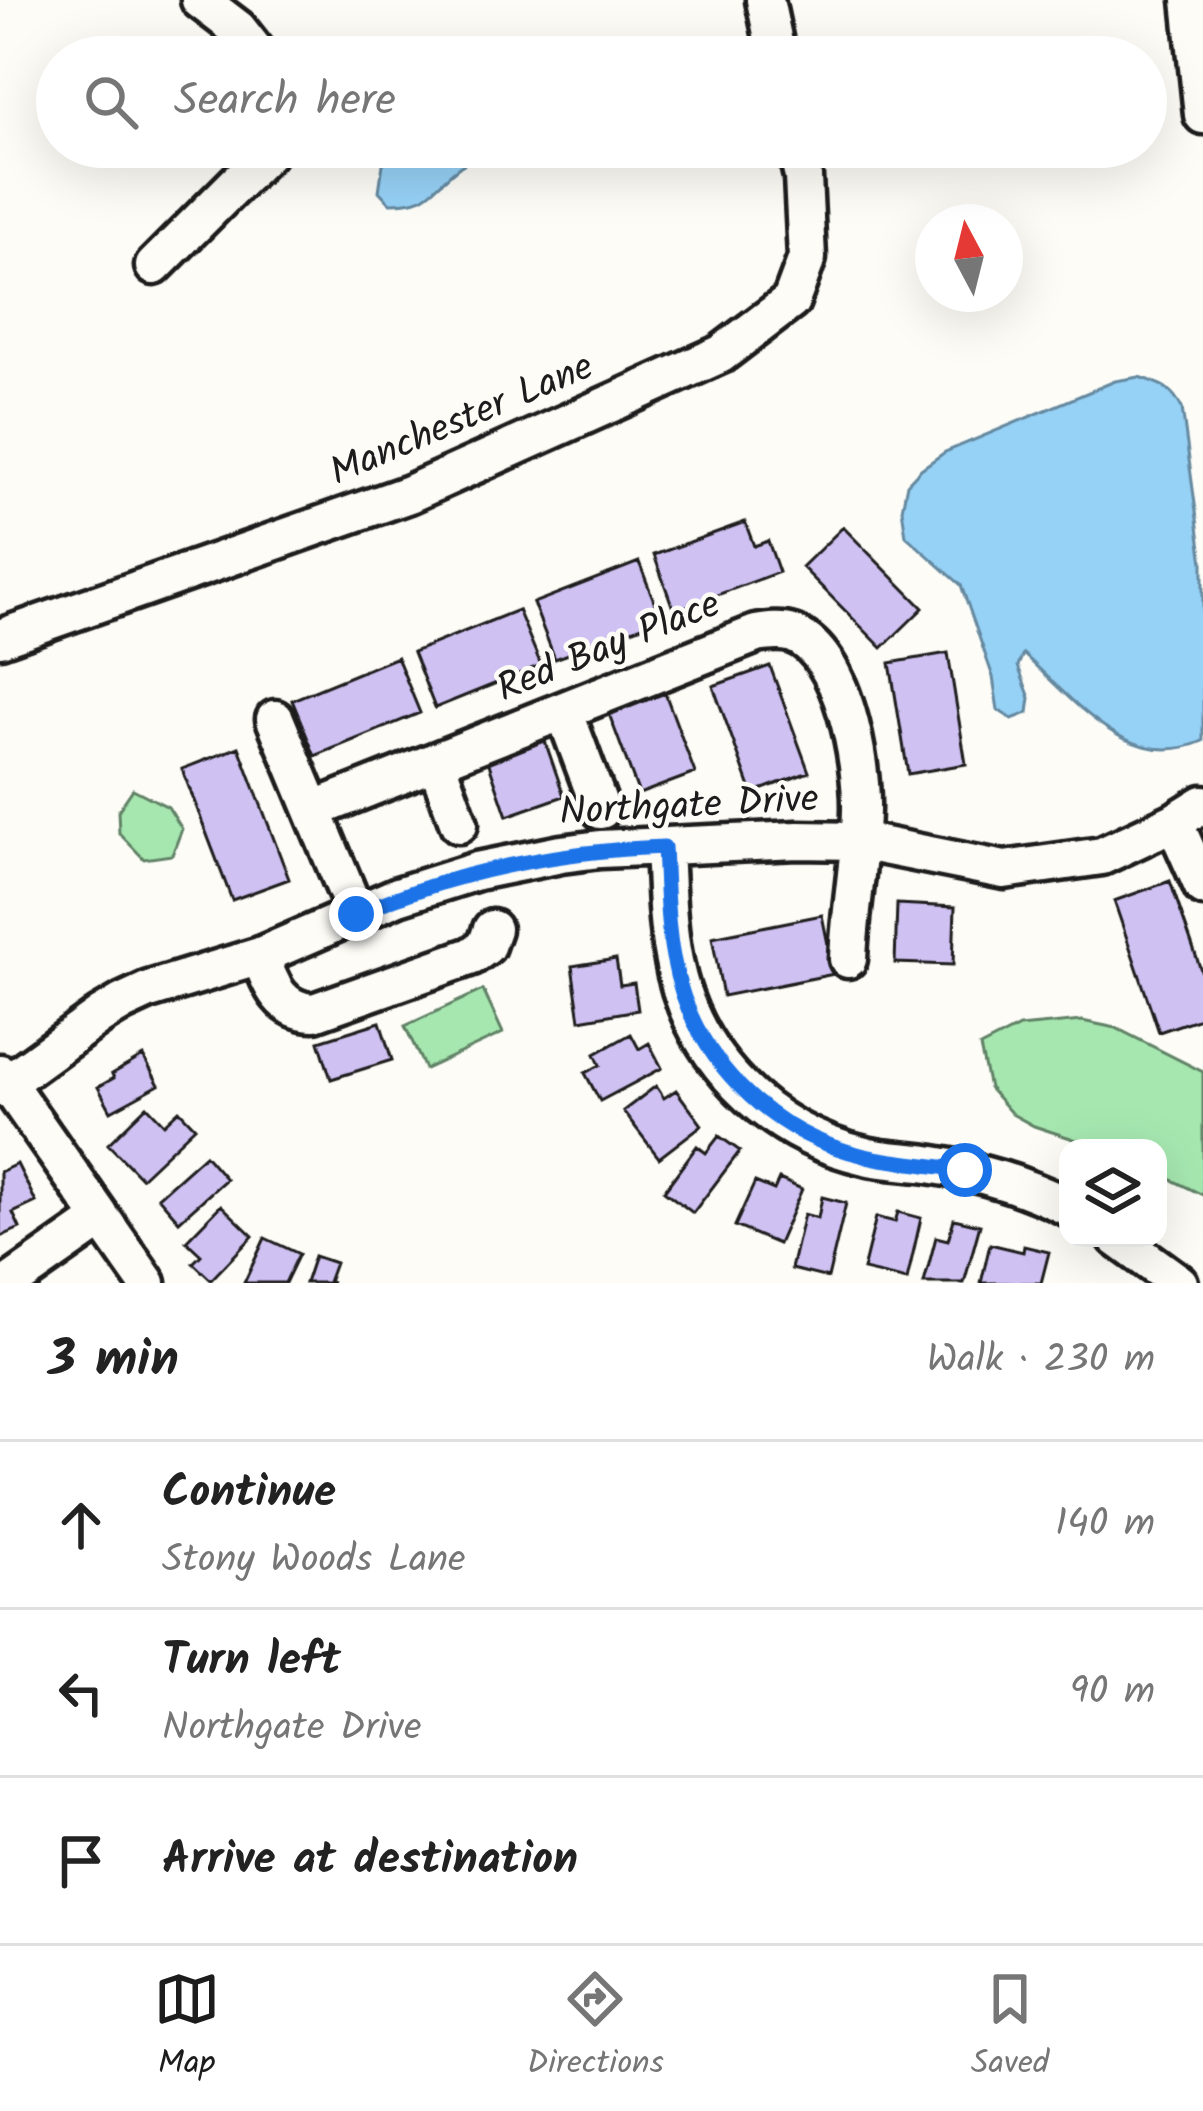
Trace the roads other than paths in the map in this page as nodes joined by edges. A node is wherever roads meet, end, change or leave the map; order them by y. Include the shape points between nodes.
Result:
1 (200, 0) edge
2 (765, 0) edge
3 (1191, 0) edge
4 (244, 36) edge
5 (773, 36) edge
6 (1203, 115) edge
7 (252, 168) edge
8 (801, 168) edge
9 (154, 266) dead end
10 (0, 638) edge
11 (563, 711) junction
12 (274, 718) dead end
13 (436, 761) junction
14 (314, 810) junction
15 (601, 810) dead end
16 (1188, 813) edge
17 (459, 824) dead end
18 (859, 842) junction
19 (664, 847) junction
20 (1202, 881) edge
21 (356, 914) junction
22 (492, 929) dead end
23 (260, 956) junction
24 (848, 959) dead end
25 (2, 1081) edge
26 (1059, 1203) edge
27 (101, 1219) junction
28 (1129, 1247) edge
29 (10, 1283) edge
30 (147, 1283) edge
31 (1179, 1283) edge

1 - 4 street
2 - 5 street
3 - 6 street
7 - 9 street
8 - 10 street, Manchester Lane via 807,258 791,301 721,355 409,494
11 - 13 street, Red Bay Place
11 - 15 street
11 - 18 street, Red Bay Place via 756,634 792,634 821,659 842,699 859,775
12 - 14 street
13 - 14 street, Red Bay Place
13 - 17 street
14 - 21 street
16 - 18 street, Northgate Drive via 1102,856 1004,870
16 - 20 street
18 - 19 street, Northgate Drive
18 - 24 street
19 - 21 street, Northgate Drive via 519,861 438,881
19 - 26 street via 673,958 692,1020 719,1064 765,1111 862,1155 998,1178
21 - 23 street, Northgate Drive
22 - 23 street via 472,956 314,1012 285,1003
23 - 25 street, Northgate Drive via 123,1002
25 - 27 street
27 - 29 street
27 - 30 street
28 - 31 street

